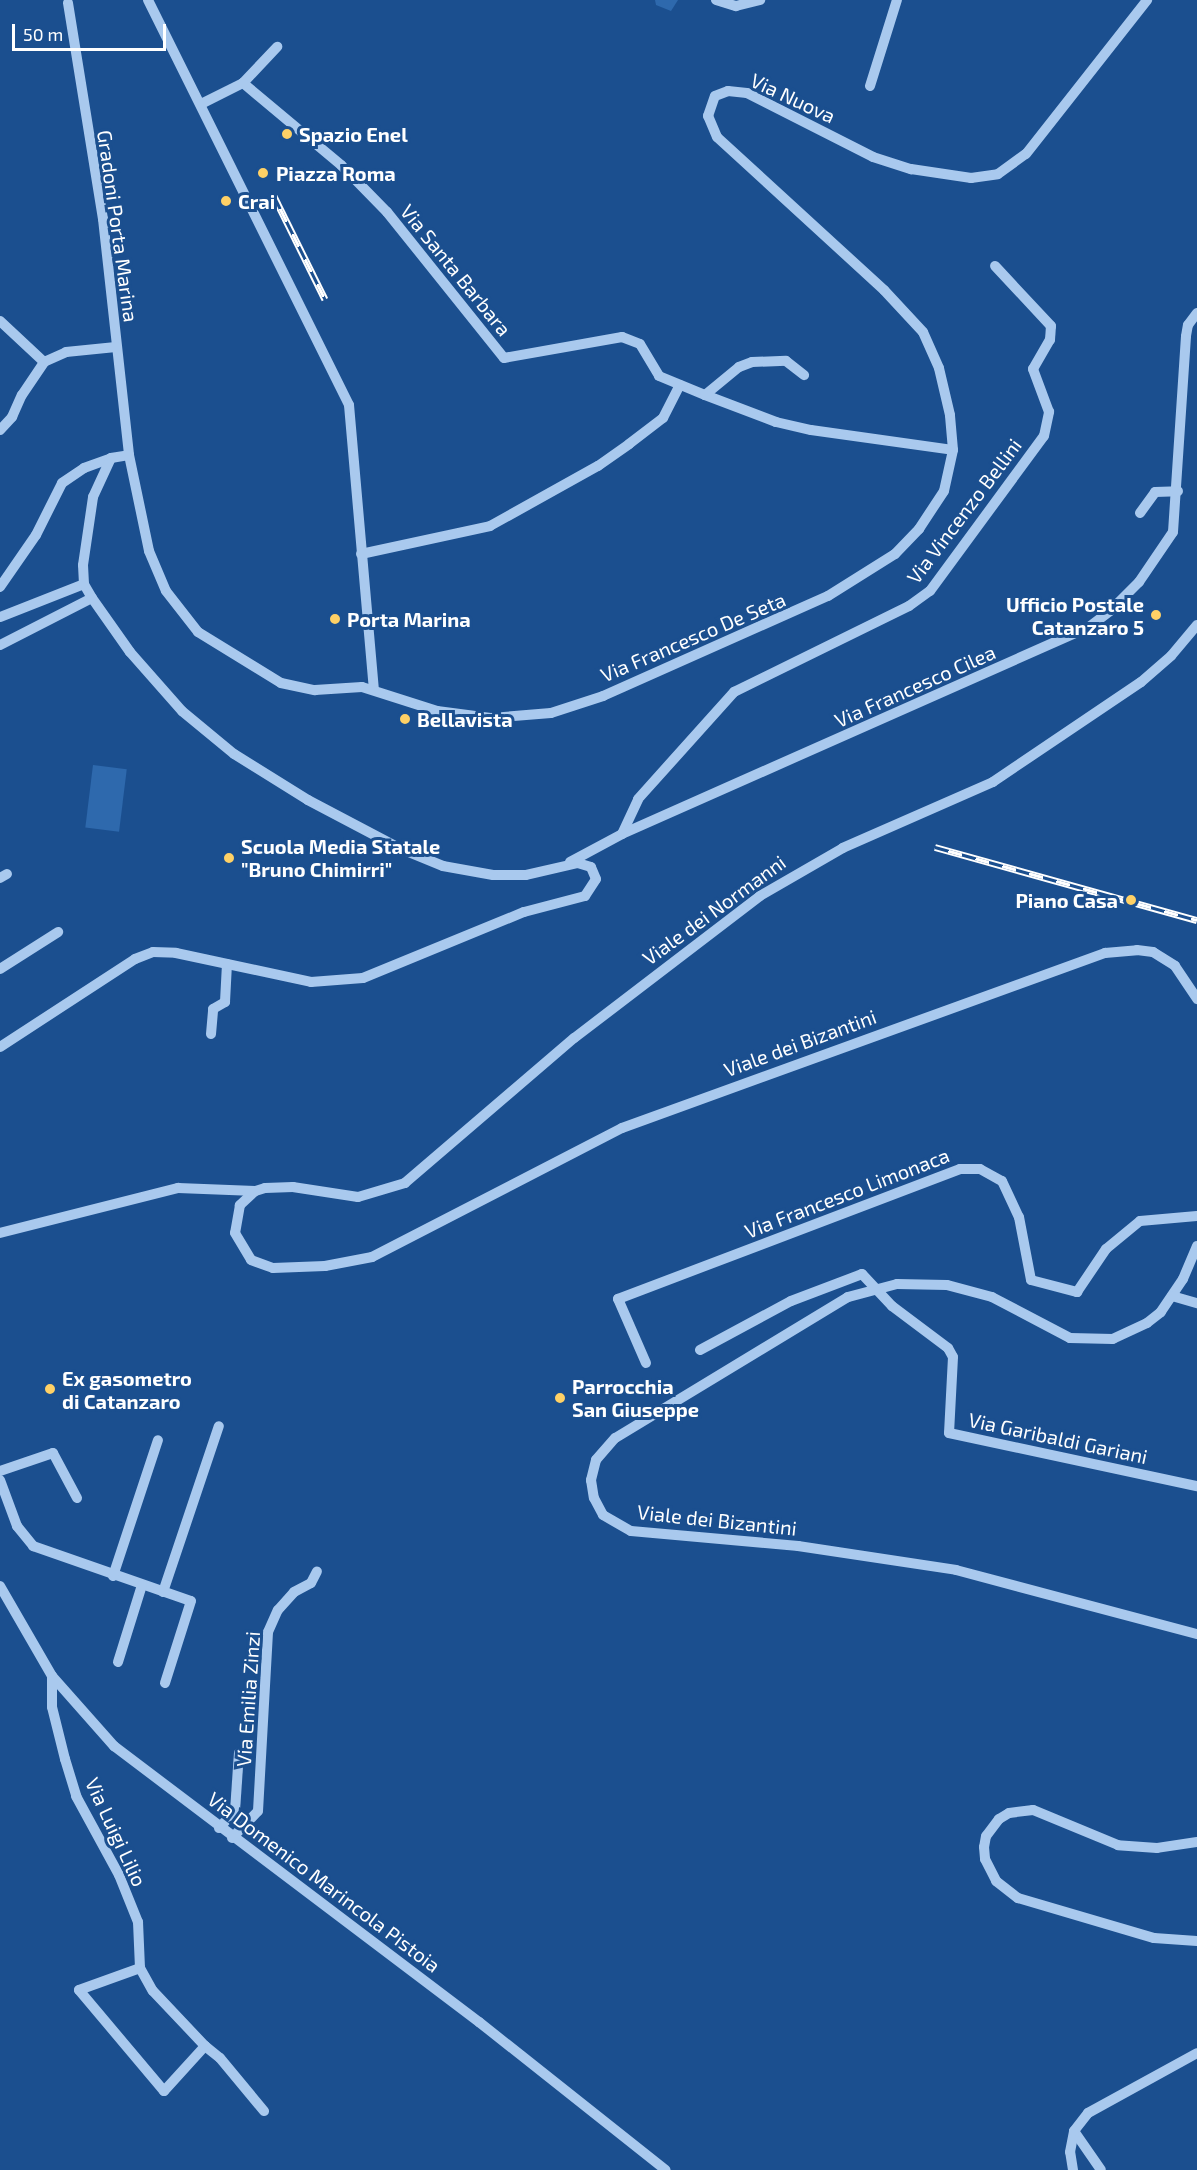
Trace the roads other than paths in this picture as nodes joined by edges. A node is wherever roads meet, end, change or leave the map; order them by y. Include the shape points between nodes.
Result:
1 (148, 0) edge
2 (716, 0) edge
3 (759, 0) edge
4 (897, 0) edge
5 (1147, 0) edge
6 (68, 3) dead end
7 (277, 47) dead end
8 (243, 83) junction
9 (870, 86) dead end
10 (203, 103) junction
11 (995, 266) dead end
12 (1197, 313) edge
13 (0, 321) edge
14 (116, 347) junction
15 (44, 362) junction
16 (804, 375) dead end
17 (680, 384) junction
18 (705, 395) junction
19 (0, 430) edge
20 (953, 450) junction
21 (129, 455) junction
22 (111, 458) junction
23 (1178, 491) junction
24 (1140, 513) dead end
25 (361, 554) junction
26 (84, 584) junction
27 (0, 586) edge
28 (93, 598) junction
29 (0, 616) edge
30 (1197, 625) edge
31 (0, 645) edge
32 (374, 690) junction
33 (622, 834) junction
34 (567, 864) junction
35 (58, 932) dead end
36 (226, 964) junction
37 (0, 969) edge
38 (1197, 999) edge
39 (210, 1034) dead end
40 (0, 1047) edge
41 (255, 1191) junction
42 (1197, 1216) edge
43 (0, 1233) edge
44 (1197, 1246) edge
45 (874, 1288) junction
46 (1172, 1296) junction
47 (1197, 1303) edge
48 (700, 1350) dead end
49 (646, 1363) dead end
50 (219, 1426) dead end
51 (158, 1440) dead end
52 (0, 1471) edge
53 (0, 1480) edge
54 (1197, 1486) edge
55 (78, 1498) dead end
56 (317, 1570) dead end
57 (113, 1576) junction
58 (142, 1585) junction
59 (0, 1586) edge
60 (163, 1592) junction
61 (1197, 1634) edge
62 (118, 1662) dead end
63 (52, 1676) junction
64 (165, 1683) dead end
65 (239, 1753) dead end
66 (219, 1828) junction
67 (232, 1838) junction
68 (1197, 1842) edge
69 (1197, 1941) edge
70 (140, 1968) junction
71 (205, 2046) junction
72 (1197, 2053) edge
73 (264, 2111) dead end
74 (1074, 2131) junction
75 (666, 2170) edge
76 (1073, 2170) edge
77 (1101, 2170) edge

1 - 10 street
2 - 3 street via 736,6
4 - 9 street
5 - 20 street, Via Nuova via 1026,154 998,174 970,178 911,170 873,157 747,93 721,93 711,102 708,122 724,145 884,290 923,332 944,387
6 - 14 street, Gradoni Porta Marina via 104,219
7 - 8 street
8 - 10 street
8 - 17 street, Via Santa Barbara via 341,165 387,212 504,358 622,337 640,344 659,376
10 - 25 street via 349,405
11 - 33 street, Via Vincenzo Bellini via 1051,326 1050,340 1033,369 1049,412 1044,436 930,591 909,606 734,692 638,799
12 - 23 street, Via Francesco Cilea via 1186,336
13 - 15 street
14 - 15 street via 66,352
14 - 21 street, Gradoni Porta Marina
15 - 19 street via 12,417
16 - 18 street via 786,361 752,362 739,367
17 - 18 street
17 - 25 street via 667,413 637,437 598,466 490,526
18 - 20 street via 776,422 823,433
20 - 32 street, Via Francesco De Seta via 944,491 919,529 895,554 828,596 776,622 624,687 551,713 491,718 437,711
21 - 22 street
21 - 32 street, Gradoni Porta Marina via 158,573 178,609 198,632 281,683 315,690
22 - 26 street via 101,472 89,515
22 - 27 street via 84,468 62,483 36,535
23 - 24 street via 1155,492
23 - 33 street, Via Francesco Cilea via 1168,544 1139,582 1089,627
25 - 32 street
26 - 28 street
26 - 29 street
28 - 31 street
28 - 34 street via 130,652 182,711 234,754 308,800 399,848 454,868 493,875 526,875
30 - 41 street, Viale dei Normanni via 1171,656 1141,682 993,782 843,848 760,896 574,1038 405,1183 358,1197 293,1187
33 - 34 street, Via Francesco Cilea
34 - 36 street via 591,867 596,879 590,892 524,912 363,978 311,982
35 - 37 street
36 - 39 street via 225,1002 213,1009
36 - 40 street via 153,952 135,959
38 - 41 street, Viale dei Bizantini via 1175,966 1153,952 1105,953 622,1128 393,1247 348,1262 286,1269 251,1260 238,1243 234,1224 240,1205
41 - 43 street, Viale dei Normanni via 178,1188
42 - 49 street, Via Francesco Limonaca via 1140,1221 1106,1249 1077,1292 1031,1281 1019,1217 1002,1181 980,1169 960,1169 618,1299
44 - 46 street, Viale dei Bizantini
45 - 46 street, Viale dei Bizantini via 921,1283 971,1290 1010,1305 1057,1333 1083,1341 1113,1339 1130,1333 1161,1312
45 - 48 street via 862,1274 825,1287
45 - 54 street, Via Garibaldi Gariani via 928,1336 948,1348 953,1357 949,1432
45 - 61 street, Viale dei Bizantini via 828,1306 615,1438 596,1460 591,1480 603,1515 632,1530 798,1546 956,1570
46 - 47 street
50 - 60 street
51 - 57 street
52 - 55 street via 53,1453
53 - 57 street via 17,1526 33,1546
56 - 67 street, Via Emilia Zinzi via 311,1582 278,1610 268,1632 258,1811
57 - 58 street
58 - 60 street
58 - 62 street
59 - 63 street, Via Domenico Marincola Pistoia
60 - 64 street via 192,1601
63 - 66 street, Via Domenico Marincola Pistoia via 114,1746
63 - 70 street, Via Luigi Lilio via 52,1707 76,1796 119,1875 138,1922
65 - 66 street via 235,1811
66 - 67 street, Via Domenico Marincola Pistoia
67 - 75 street, Via Domenico Marincola Pistoia via 479,2022
68 - 69 street via 1157,1848 1118,1845 1033,1810 1009,1813 999,1819 986,1836 984,1847 996,1881 1018,1898 1154,1938
70 - 71 street, Via Luigi Lilio via 153,1992
70 - 71 street via 79,1990 164,2091
71 - 73 street, Via Luigi Lilio via 220,2058
72 - 74 street via 1088,2113
74 - 76 street via 1070,2152
74 - 77 street

